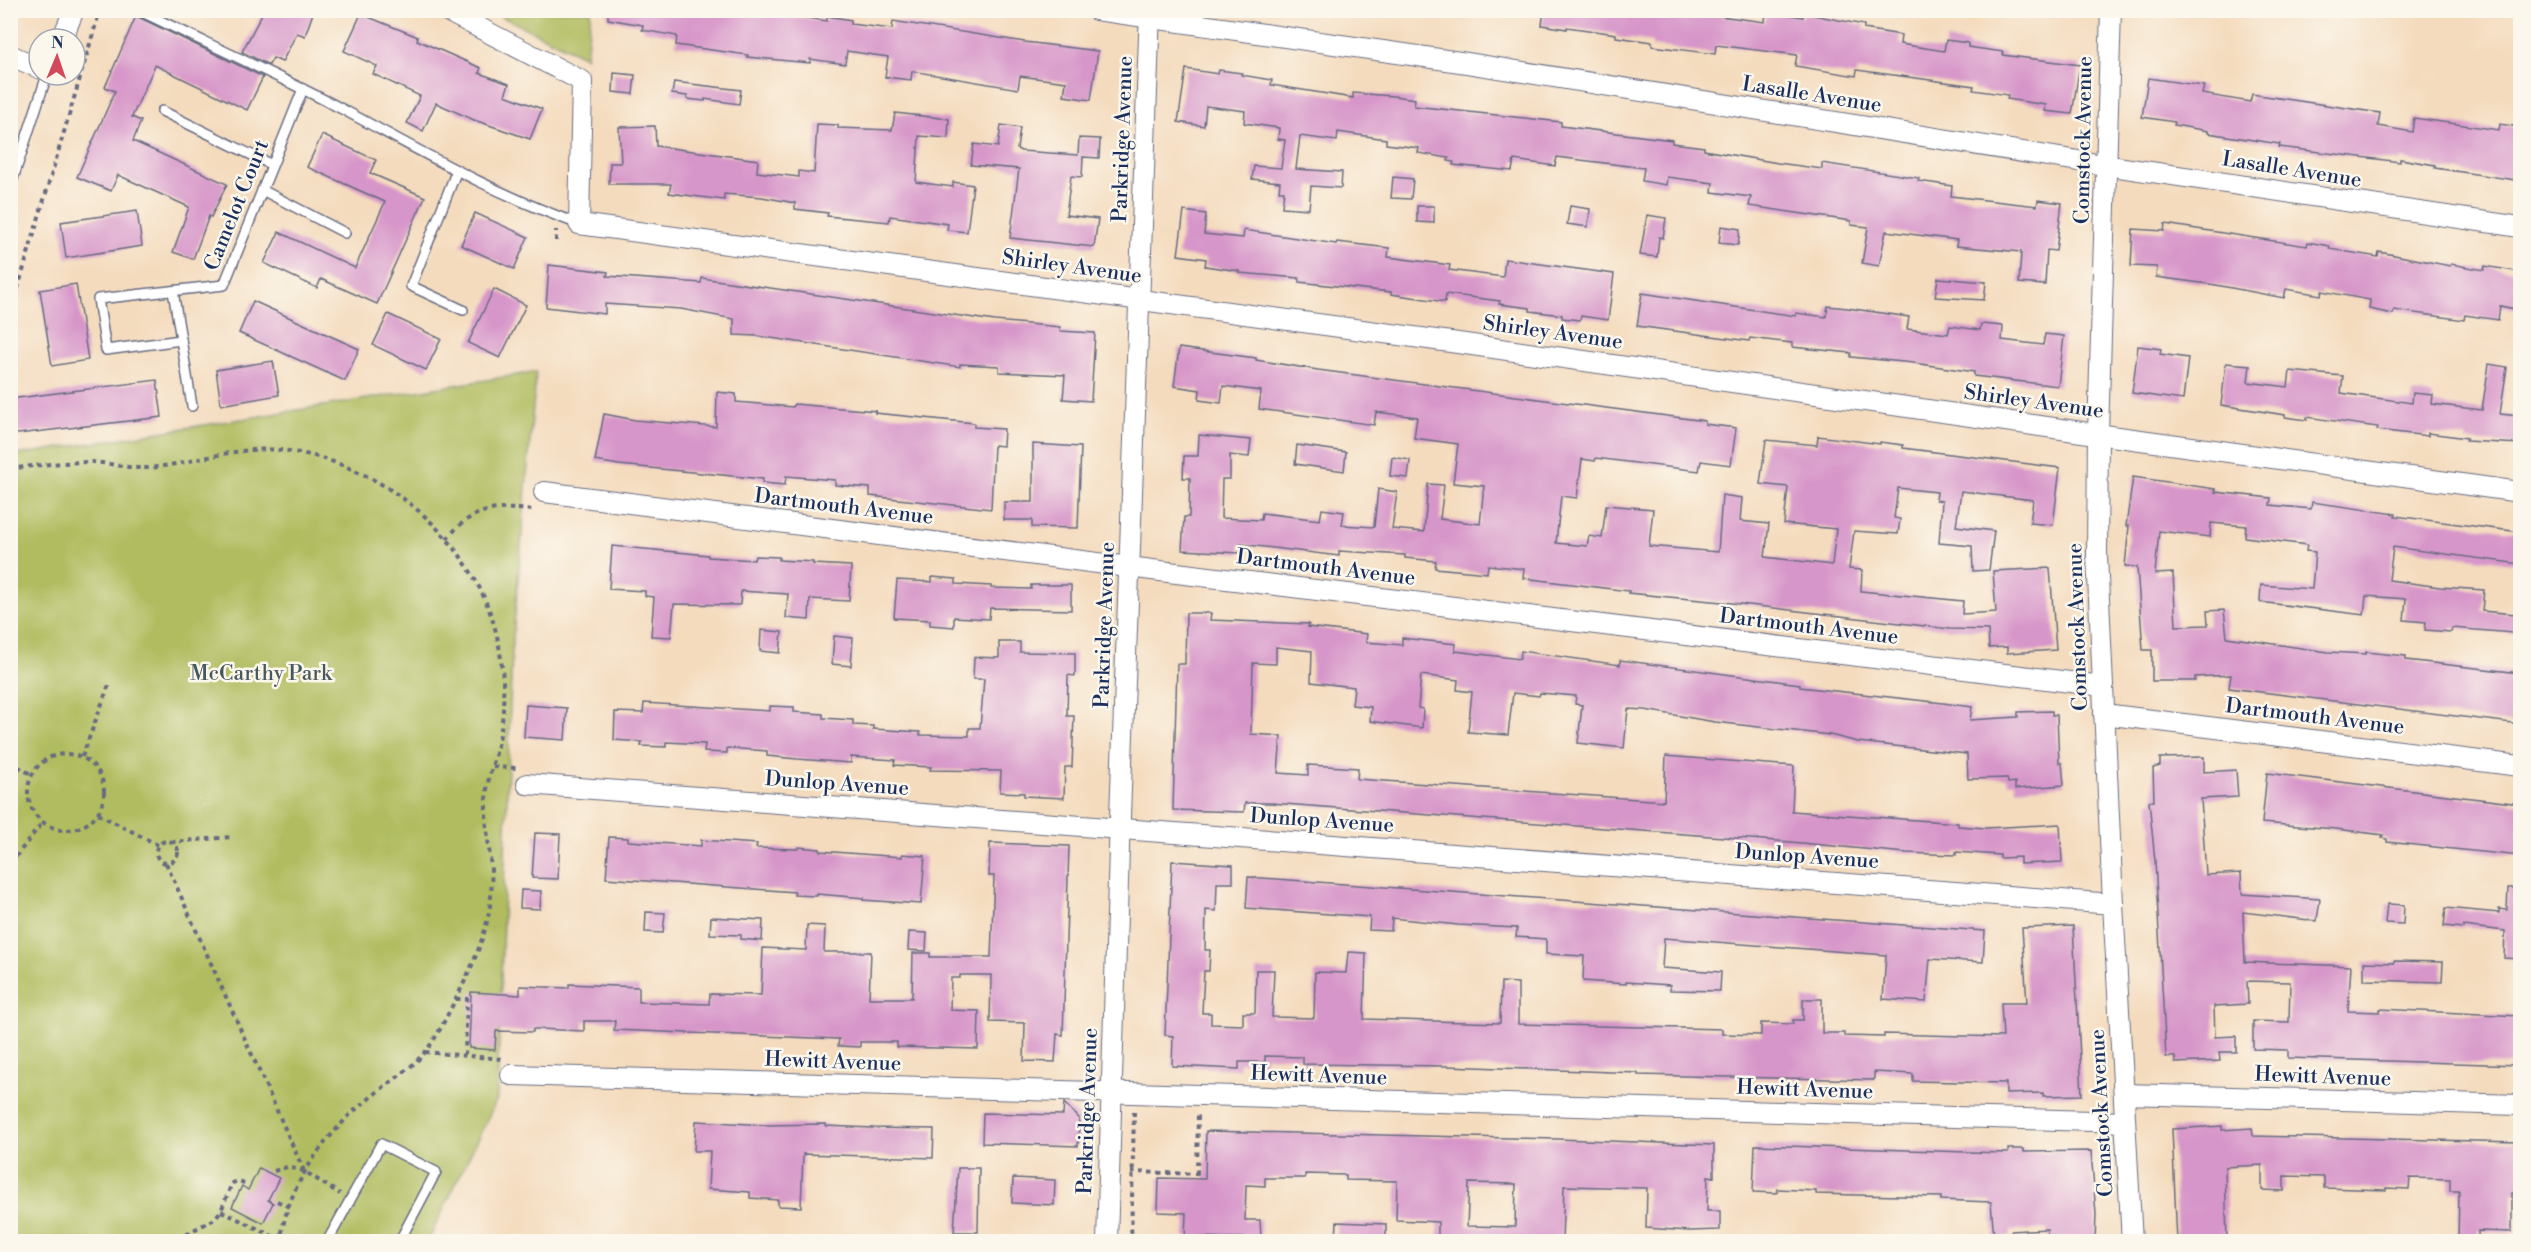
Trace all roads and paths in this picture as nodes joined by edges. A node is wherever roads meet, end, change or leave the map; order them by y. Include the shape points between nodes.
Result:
1 (74, 10) edge
2 (100, 10) edge
3 (138, 10) edge
4 (445, 10) edge
5 (1096, 10) edge
6 (2111, 10) edge
7 (1150, 15) edge
8 (67, 27) edge
9 (10, 55) edge
10 (27, 63) edge
11 (43, 87) edge
12 (303, 89) junction
13 (162, 111) dead end
14 (272, 165) junction
15 (2107, 165) junction
16 (457, 170) junction
17 (10, 188) edge
18 (262, 190) junction
19 (579, 224) junction
20 (2520, 227) edge
21 (556, 230) dead end
22 (345, 234) dead end
23 (556, 241) dead end
24 (173, 291) junction
25 (1140, 299) junction
26 (463, 310) dead end
27 (10, 315) edge
28 (181, 340) junction
29 (192, 406) dead end
30 (2098, 434) junction
31 (10, 469) edge
32 (2520, 492) edge
33 (543, 501) joint
34 (447, 539) junction
35 (1130, 567) junction
36 (110, 682) dead end
37 (2103, 686) junction
38 (2104, 714) junction
39 (81, 757) junction
40 (10, 762) edge
41 (2520, 766) edge
42 (493, 767) junction
43 (31, 774) junction
44 (524, 776) joint
45 (98, 814) junction
46 (42, 823) junction
47 (1119, 828) junction
48 (232, 837) dead end
49 (171, 842) junction
50 (158, 846) junction
51 (166, 863) junction
52 (10, 864) edge
53 (2113, 904) junction
54 (456, 999) junction
55 (425, 1052) junction
56 (465, 1054) junction
57 (511, 1068) joint
58 (1112, 1093) junction
59 (2124, 1094) junction
60 (2520, 1105) edge
61 (1198, 1112) dead end
62 (1135, 1113) dead end
63 (2125, 1122) junction
64 (274, 1171) dead end
65 (304, 1171) junction
66 (1124, 1172) dead end
67 (1133, 1172) junction
68 (1197, 1174) junction
69 (1203, 1174) dead end
70 (247, 1184) dead end
71 (330, 1188) dead end
72 (277, 1201) dead end
73 (289, 1207) junction
74 (221, 1211) junction
75 (281, 1241) edge
76 (170, 1242) edge
77 (327, 1242) edge
78 (399, 1242) edge
79 (1107, 1242) edge
80 (1131, 1242) edge
81 (2132, 1242) edge

1 - 8 street
2 - 27 path
3 - 12 lane
4 - 19 street via 582,81
5 - 7 street, Lasalle Avenue
6 - 15 street, Comstock Avenue
7 - 15 street, Lasalle Avenue
7 - 25 street, Parkridge Avenue
9 - 10 street
11 - 17 lane
12 - 14 lane, Camelot Court
12 - 16 lane
13 - 14 lane
14 - 18 lane, Camelot Court
15 - 20 street, Lasalle Avenue
15 - 30 street, Comstock Avenue
16 - 19 lane
16 - 26 lane via 411,286
18 - 22 lane
18 - 24 lane, Camelot Court via 224,285
19 - 25 street, Shirley Avenue
21 - 23 path
24 - 28 lane
24 - 28 lane, Camelot Court via 98,299 106,350
25 - 30 street, Shirley Avenue
25 - 35 street, Parkridge Avenue
28 - 29 lane
30 - 32 street, Shirley Avenue
30 - 37 street, Comstock Avenue via 2097,555
31 - 34 path via 94,462 149,468 245,450 311,454 384,486 409,502
33 - 34 path via 487,509 459,524
33 - 35 street, Dartmouth Avenue
34 - 42 path via 468,567 489,611 500,651 503,692
35 - 37 street, Dartmouth Avenue
35 - 47 street, Parkridge Avenue
36 - 39 path
37 - 38 street, Comstock Avenue
38 - 41 street, Dartmouth Avenue
38 - 53 street, Comstock Avenue
39 - 43 path via 53,755
39 - 45 path via 95,767 103,781 104,798
40 - 43 path
42 - 44 path
42 - 54 path via 487,807 491,898 483,933
43 - 46 path via 28,800
44 - 47 street, Dunlop Avenue
45 - 46 path via 87,825 72,831 56,830
45 - 50 path
46 - 52 path
47 - 53 street, Dunlop Avenue
47 - 58 street, Parkridge Avenue
48 - 49 path
49 - 50 path
49 - 51 path via 177,855
50 - 51 path via 159,860
51 - 65 path
53 - 59 street, Comstock Avenue
54 - 55 path
54 - 56 path via 467,999
55 - 56 path
55 - 65 path via 344,1120
56 - 57 path
57 - 58 street, Hewitt Avenue
58 - 63 street, Hewitt Avenue
58 - 79 street, Parkridge Avenue
59 - 60 street, Hewitt Avenue
59 - 63 street, Comstock Avenue
61 - 68 path
62 - 67 path
63 - 81 street, Comstock Avenue
64 - 65 path via 287,1167
65 - 71 path
65 - 73 path
66 - 67 path
67 - 68 path
67 - 80 path
68 - 69 path
70 - 74 path via 232,1183
72 - 73 path
73 - 75 path
74 - 75 path
74 - 76 path via 213,1220
77 - 78 lane via 381,1144 436,1172

